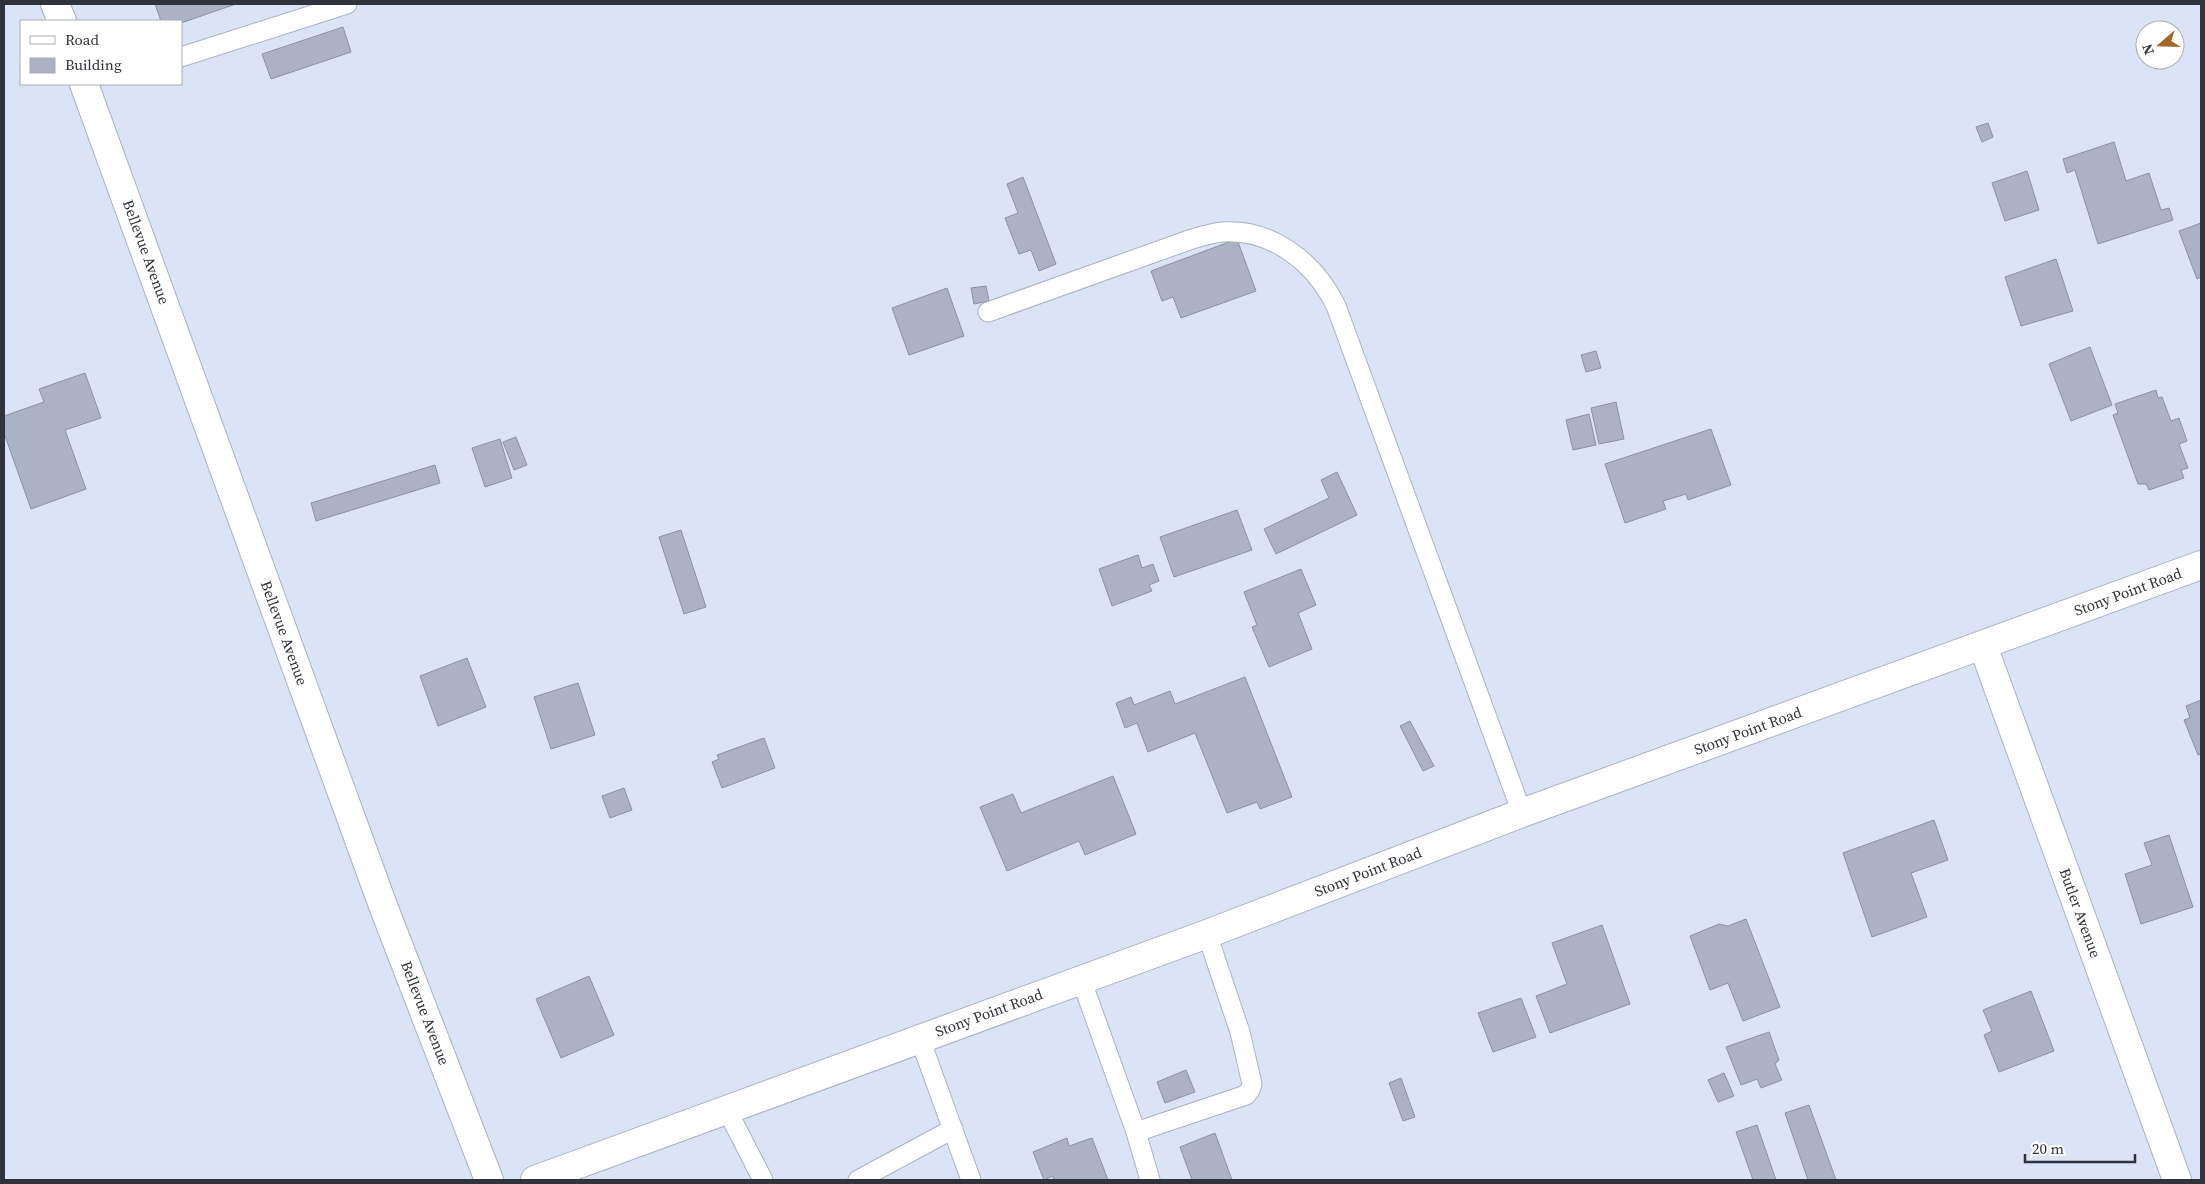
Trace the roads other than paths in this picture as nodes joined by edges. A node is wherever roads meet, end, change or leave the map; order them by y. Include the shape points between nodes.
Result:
1 (55, 4) edge
2 (347, 4) edge
3 (62, 20) edge
4 (182, 57) edge
5 (90, 85) edge
6 (988, 312) dead end
7 (2201, 565) edge
8 (1983, 646) junction
9 (1522, 813) junction
10 (1206, 934) junction
11 (1080, 979) junction
12 (920, 1039) junction
13 (727, 1110) junction
14 (953, 1130) junction
15 (1136, 1132) junction
16 (489, 1180) edge
17 (536, 1180) edge
18 (763, 1180) edge
19 (858, 1180) edge
20 (971, 1180) edge
21 (1150, 1180) edge
22 (2177, 1180) edge

1 - 3 main road
2 - 4 lane
5 - 16 main road, Bellevue Avenue via 382,902
6 - 9 lane via 1192,239 1221,232 1261,236 1304,261 1318,275 1336,306
7 - 8 main road, Stony Point Road
8 - 9 main road, Stony Point Road
8 - 22 main road, Butler Avenue
9 - 10 main road, Stony Point Road
10 - 11 main road, Stony Point Road
10 - 15 lane via 1240,1032 1252,1084 1250,1090
11 - 12 main road, Stony Point Road
11 - 15 lane
12 - 13 main road, Stony Point Road
12 - 14 lane
13 - 17 main road, Stony Point Road
13 - 18 lane
14 - 19 lane
14 - 20 lane
15 - 21 lane

